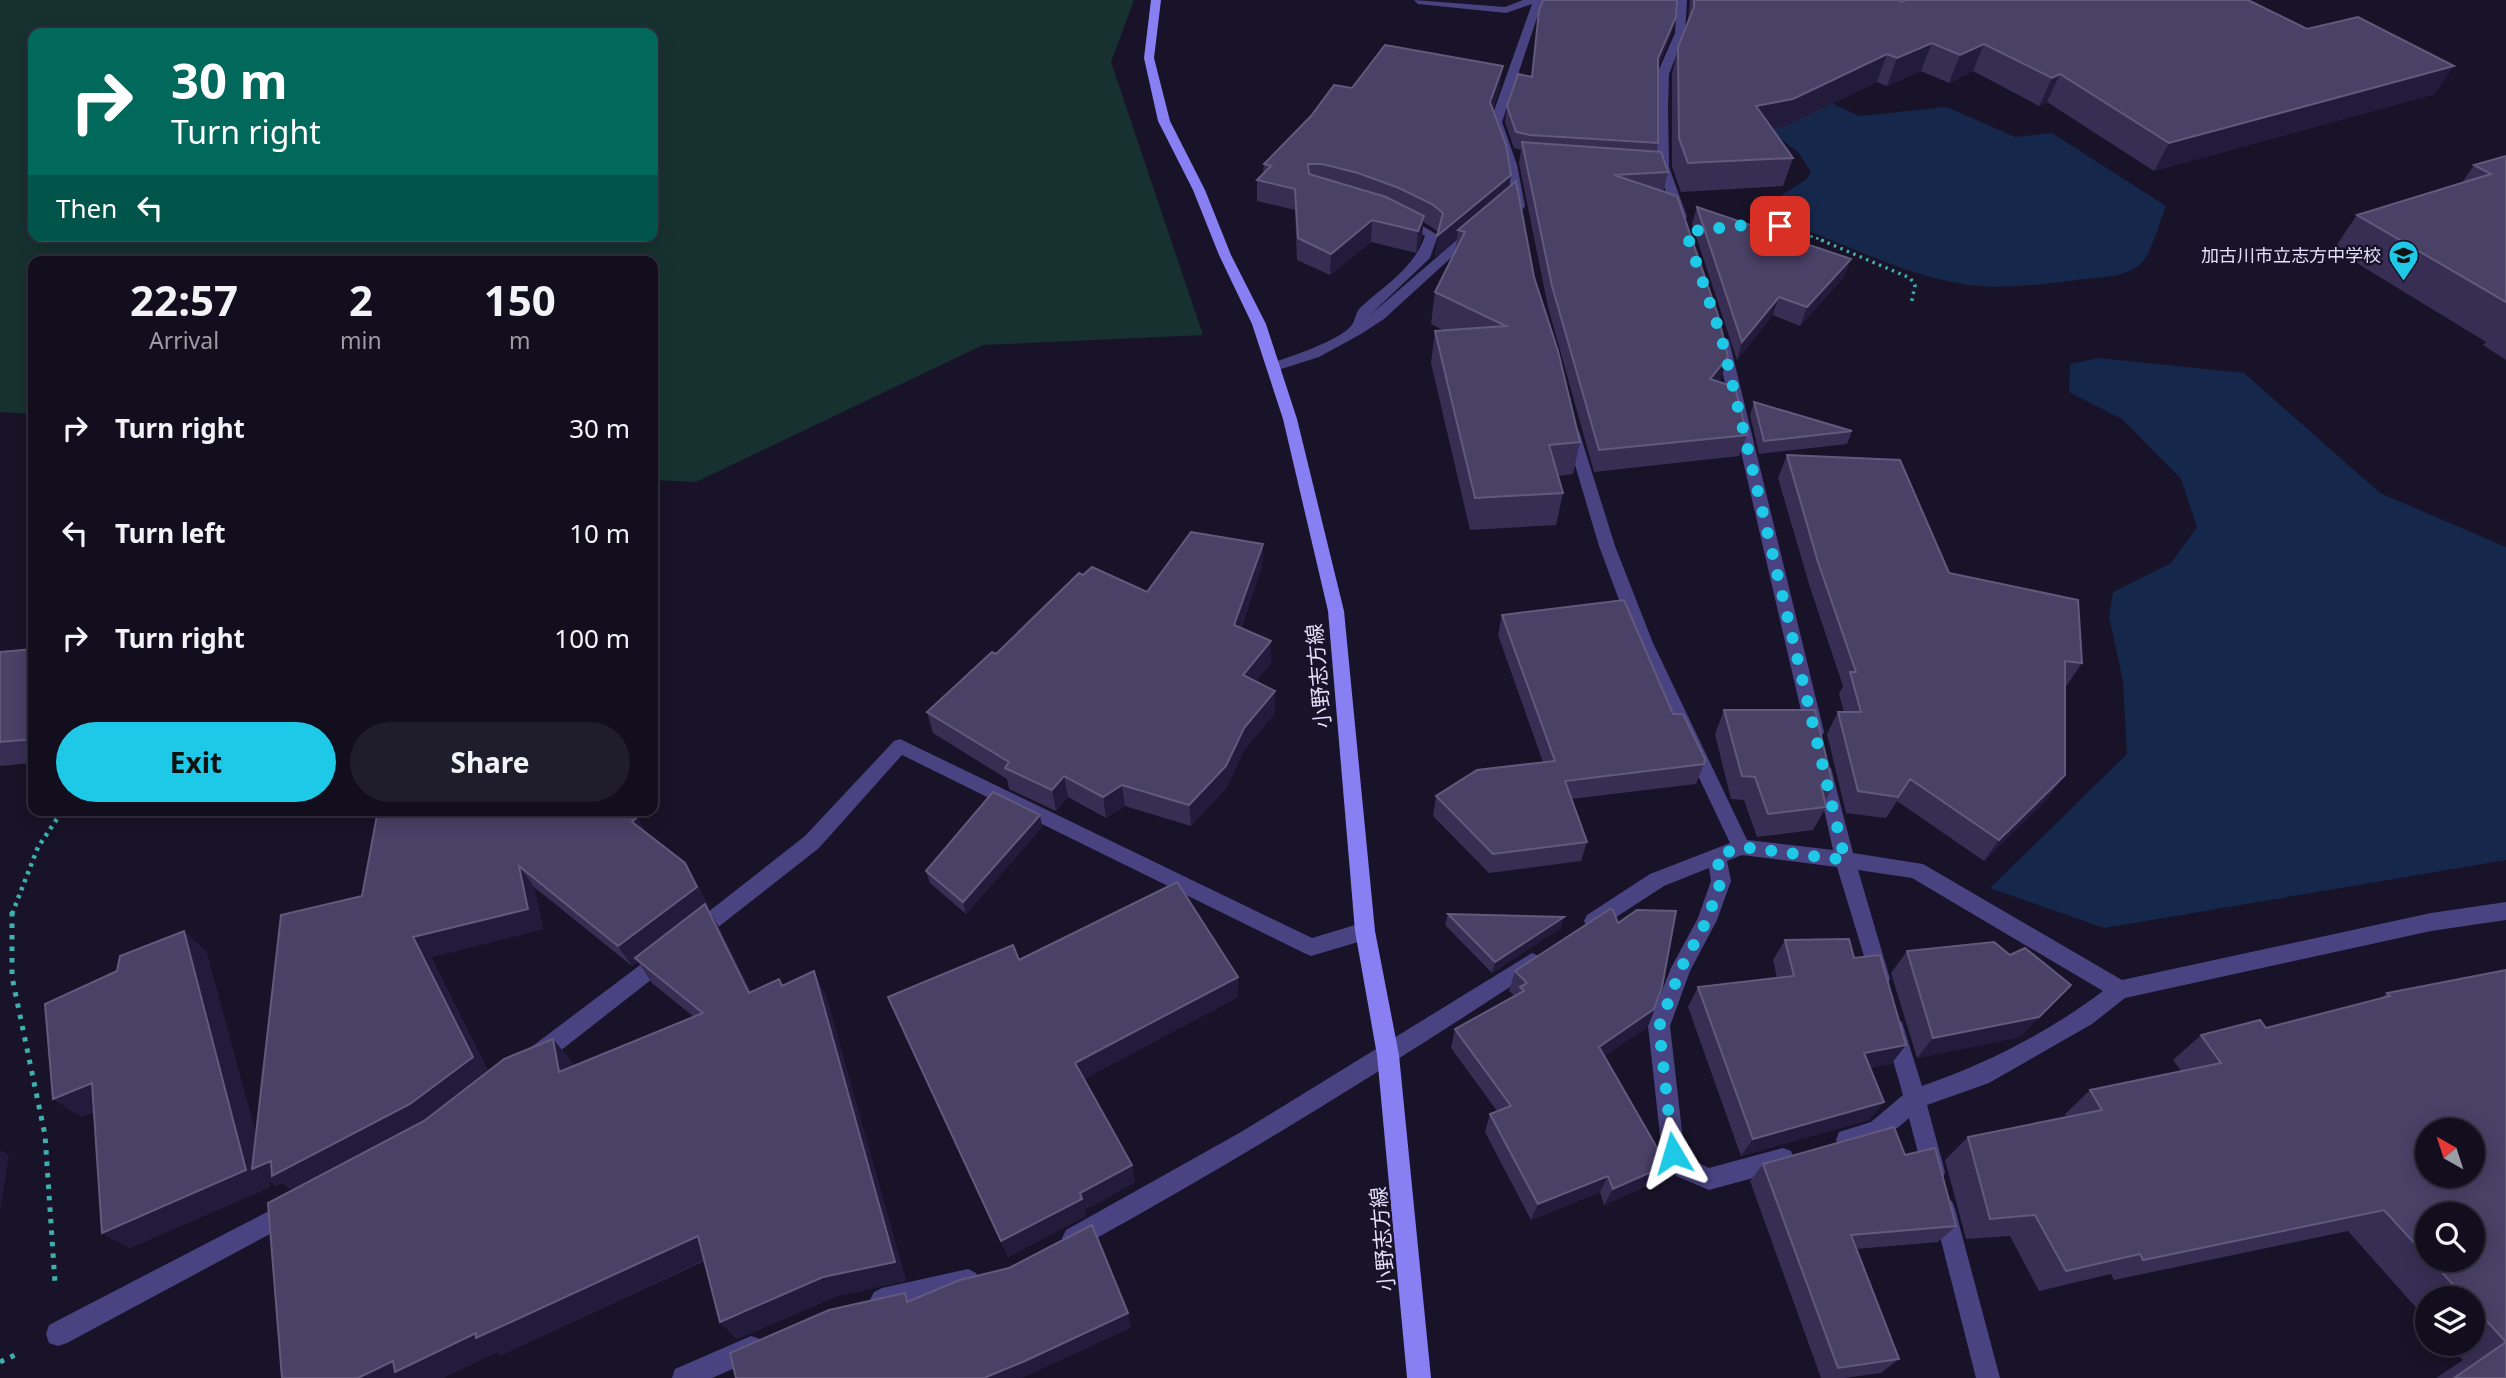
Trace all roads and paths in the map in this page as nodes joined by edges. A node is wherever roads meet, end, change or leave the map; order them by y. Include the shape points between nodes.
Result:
1 (1156, 0) edge
2 (1535, 0) edge
3 (1682, 0) edge
4 (1418, 1) edge
5 (1385, 211) edge
6 (1522, 223) edge
7 (1482, 225) edge
8 (1686, 232) joint
9 (1911, 305) dead end
10 (1717, 323) edge
11 (1356, 331) junction
12 (1273, 367) junction
13 (1570, 420) edge
14 (59, 816) edge
15 (1741, 847) junction
16 (1717, 856) junction
17 (1845, 860) junction
18 (2506, 912) edge
19 (1365, 931) junction
20 (1575, 934) edge
21 (1552, 949) edge
22 (2120, 990) junction
23 (1884, 993) edge
24 (1892, 1019) edge
25 (1388, 1055) junction
26 (525, 1066) edge
27 (1915, 1099) junction
28 (1833, 1145) edge
29 (1808, 1152) edge
30 (304, 1204) edge
31 (1055, 1248) edge
32 (994, 1276) edge
33 (864, 1304) edge
34 (58, 1334) joint
35 (774, 1338) edge
36 (684, 1378) edge
37 (1419, 1378) edge
38 (1988, 1378) edge

1 - 12 main road, 小野志方線 via 1149,58 1164,121 1259,324
2 - 4 street via 1506,10
2 - 6 street via 1496,122 1511,164 1513,201
3 - 8 street via 1680,33 1663,74 1663,167
5 - 11 street via 1432,235 1425,255 1364,311
7 - 11 street via 1409,293
8 - 9 path via 1780,226 1813,236 1910,278 1915,285
10 - 17 street
11 - 12 street via 1314,354
12 - 19 main road, 小野志方線 via 1336,611
13 - 15 street via 1607,546 1644,643
14 - 34 path via 38,847 12,913 12,977 45,1136
15 - 16 street
15 - 17 street
16 - 20 street via 1657,880
16 - 29 street via 1721,881 1659,1027 1673,1153 1684,1168 1709,1179
17 - 22 street via 1916,870
17 - 23 street
18 - 22 street via 2431,922
19 - 25 main road, 小野志方線
19 - 26 street via 1311,947 900,746 812,842
21 - 25 street
22 - 27 street via 2085,1017 1981,1076
24 - 27 street
25 - 31 street
25 - 37 main road, 小野志方線
27 - 28 street via 1877,1131
27 - 38 street
30 - 34 street
32 - 33 street
35 - 36 street

